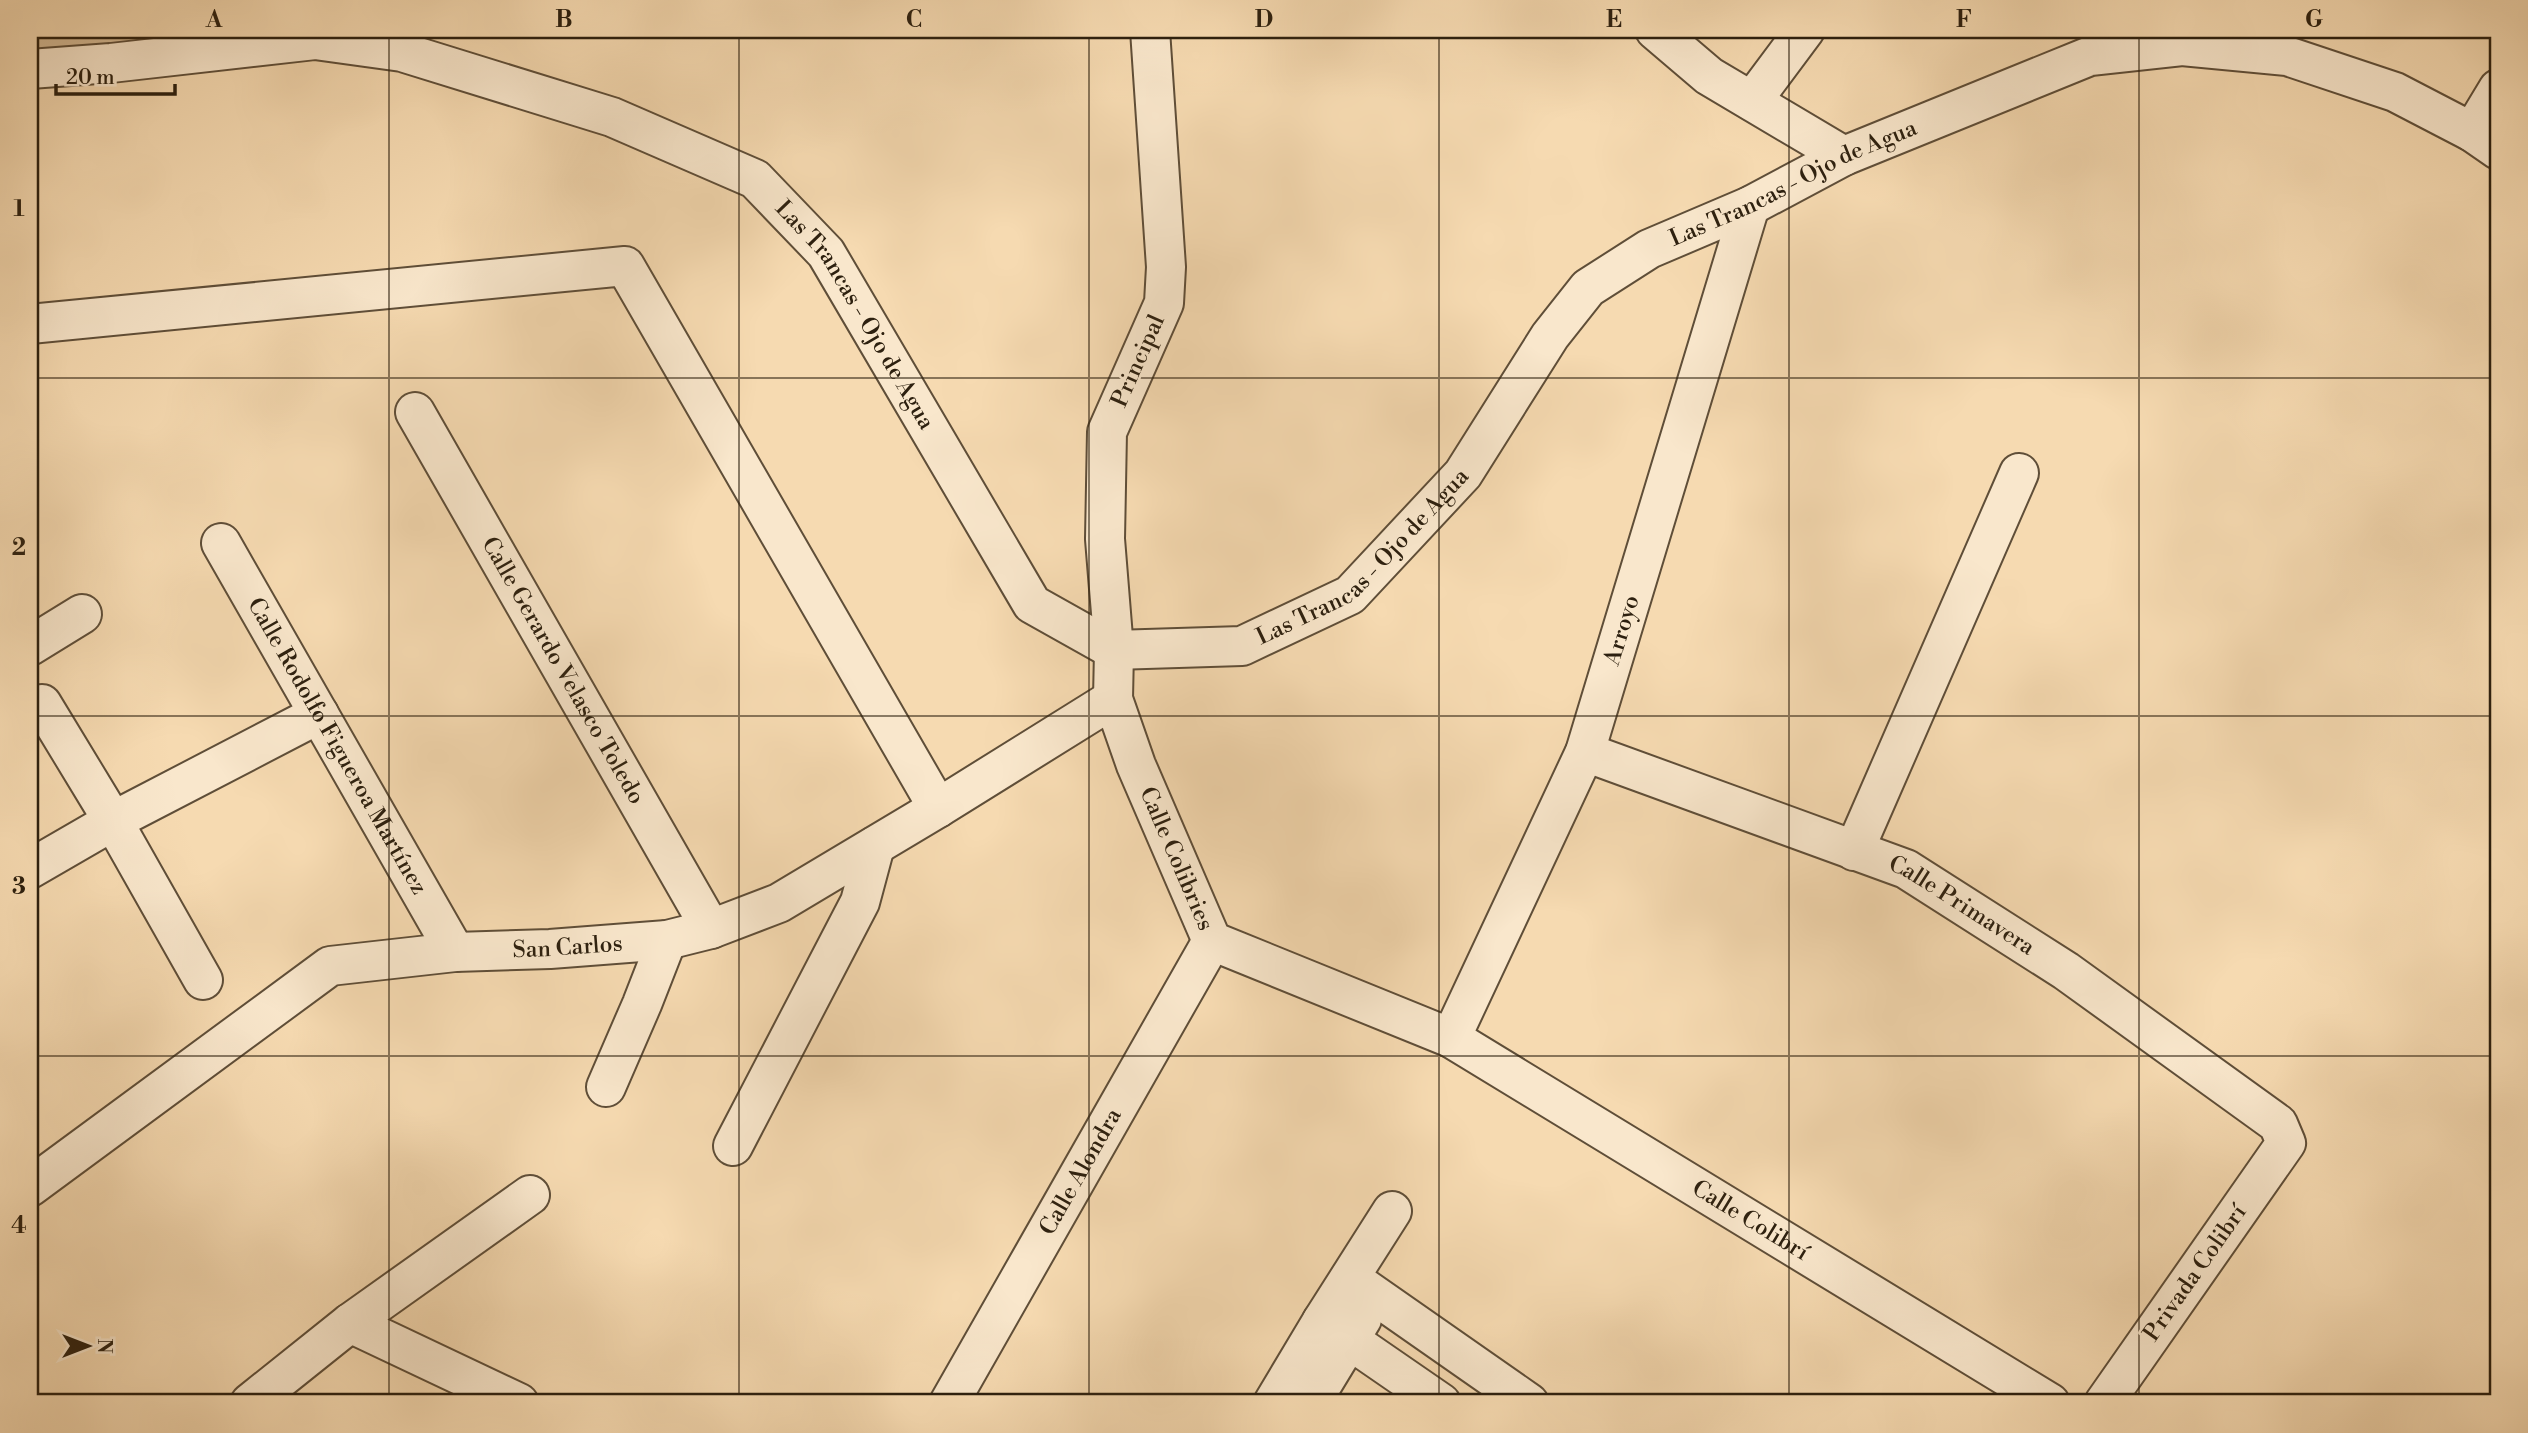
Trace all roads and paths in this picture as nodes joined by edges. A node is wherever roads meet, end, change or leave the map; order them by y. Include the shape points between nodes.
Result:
1 (1150, 30) edge
2 (1655, 30) edge
3 (1805, 30) edge
4 (30, 69) edge
5 (2498, 89) edge
6 (1752, 100) junction
7 (2485, 141) edge
8 (1844, 156) junction
9 (1750, 206) junction
10 (30, 324) edge
11 (415, 412) dead end
12 (2019, 473) dead end
13 (221, 542) dead end
14 (82, 614) dead end
15 (35, 631) edge
16 (1114, 650) junction
17 (1113, 699) junction
18 (42, 704) dead end
19 (319, 714) junction
20 (1585, 752) junction
21 (939, 808) junction
22 (113, 821) junction
23 (876, 846) junction
24 (1854, 851) junction
25 (30, 869) edge
26 (711, 929) junction
27 (667, 940) junction
28 (1212, 941) junction
29 (455, 951) junction
30 (203, 979) dead end
31 (1451, 1038) junction
32 (606, 1087) dead end
33 (2286, 1143) joint
34 (733, 1146) dead end
35 (30, 1187) edge
36 (530, 1195) dead end
37 (1392, 1211) dead end
38 (1364, 1288) junction
39 (350, 1323) junction
40 (1335, 1331) junction
41 (250, 1403) edge
42 (519, 1403) edge
43 (949, 1403) edge
44 (1273, 1403) edge
45 (1311, 1403) edge
46 (1441, 1403) edge
47 (1529, 1403) edge
48 (2050, 1403) edge
49 (2104, 1403) edge

1 - 16 street, Principal via 1166,267 1164,303 1107,432 1105,539
2 - 6 street via 1709,76
3 - 6 street
4 - 16 street, Las Trancas - Ojo de Agua via 316,40 402,52 612,117 755,179 826,253 1032,604
5 - 7 street
6 - 8 street
7 - 8 street, Las Trancas - Ojo de Agua via 2395,92 2287,56 2182,46 2090,56
8 - 9 street, Las Trancas - Ojo de Agua
9 - 16 street, Las Trancas - Ojo de Agua via 1650,249 1588,288 1550,336 1463,474 1350,595 1242,646
9 - 20 street, Arroyo
10 - 21 street via 625,266
11 - 26 street, Calle Gerardo Velasco Toledo
12 - 24 street
13 - 19 street, Calle Rodolfo Figueroa Martínez
14 - 15 street
16 - 17 street, Calle Colibries
17 - 21 street, San Carlos
17 - 28 street, Calle Colibries via 1136,765
18 - 22 street
19 - 22 street
19 - 29 street, Calle Rodolfo Figueroa Martínez
20 - 24 street, Calle Primavera
20 - 31 street, Arroyo
21 - 23 street, San Carlos
22 - 25 street
22 - 30 street
23 - 26 street, San Carlos via 779,903
23 - 34 street via 860,902
24 - 33 street, Calle Primavera via 1906,869 2066,971 2278,1124
26 - 27 street, San Carlos
27 - 29 street, San Carlos
27 - 32 street
28 - 31 street, Calle Colibries
28 - 43 street, Calle Alondra
29 - 35 street, San Carlos via 330,967
31 - 48 street, Calle Colibrí
33 - 49 street, Privada Colibrí
36 - 39 street
37 - 38 street
38 - 40 street
38 - 47 street
39 - 41 street
39 - 42 street
40 - 44 street
40 - 45 street
40 - 46 street

